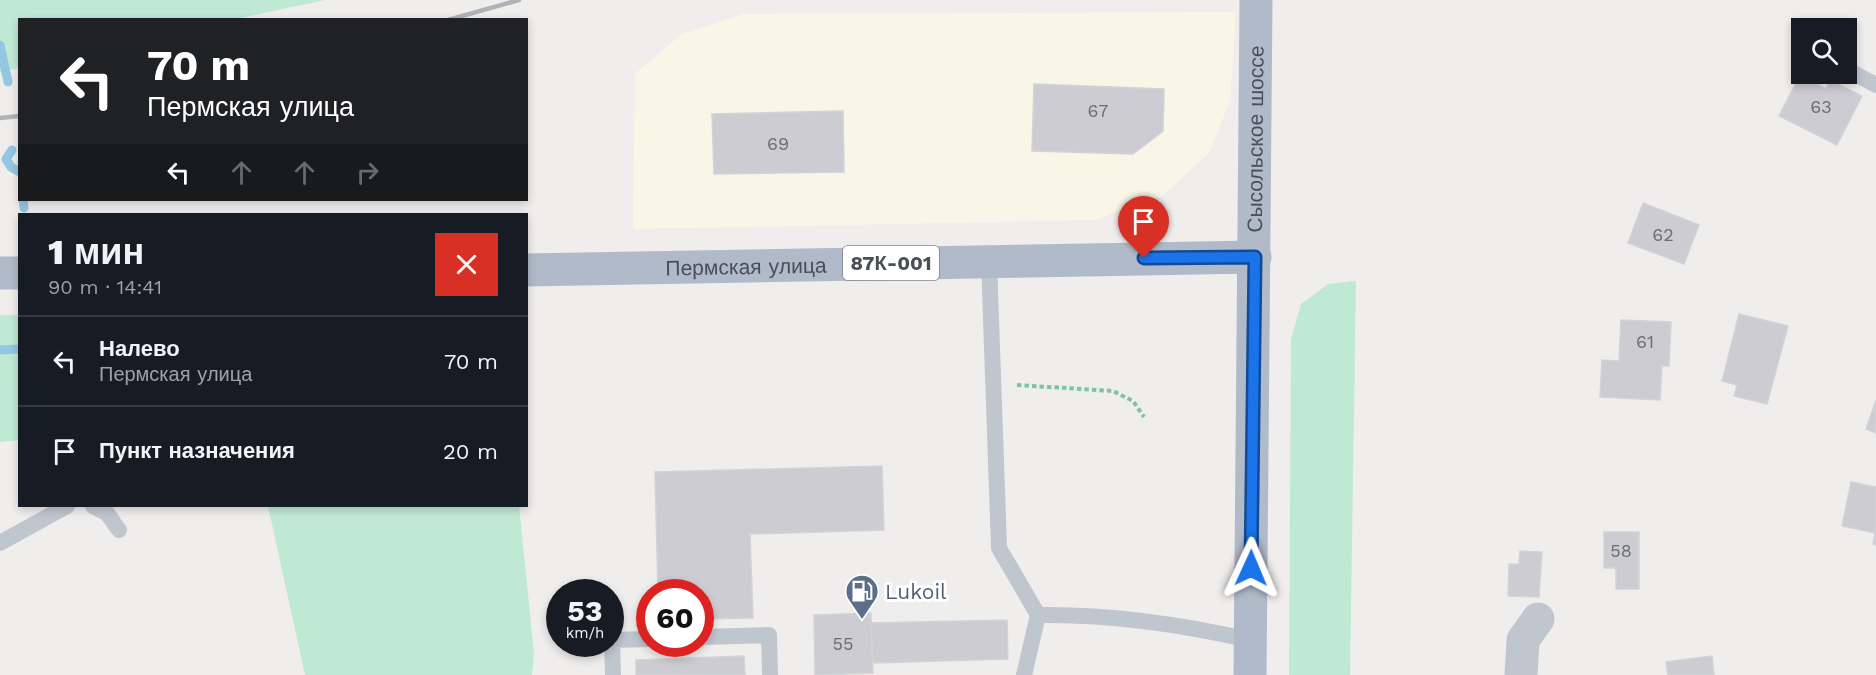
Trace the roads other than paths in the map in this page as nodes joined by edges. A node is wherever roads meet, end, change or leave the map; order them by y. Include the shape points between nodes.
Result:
1 (1256, 0) edge
2 (1857, 75) edge
3 (1876, 85) edge
4 (1255, 257) junction
5 (988, 261) junction
6 (528, 270) edge
7 (0, 273) edge
8 (18, 273) edge
9 (66, 507) edge
10 (95, 507) edge
11 (119, 530) dead end
12 (0, 543) edge
13 (1038, 615) junction
14 (1538, 619) dead end
15 (714, 637) edge
16 (636, 639) edge
17 (1250, 640) junction
18 (614, 675) edge
19 (770, 675) edge
20 (1024, 675) edge
21 (1250, 675) edge
22 (1521, 675) edge

1 - 4 main road, Сысольское шоссе
2 - 3 lane
4 - 5 main road, Пермская улица / 87К-001
4 - 17 main road, Сысольское шоссе
5 - 6 main road, Пермская улица / 87К-001
5 - 13 lane via 999,548
7 - 8 main road
9 - 12 lane
10 - 11 lane via 107,513
13 - 17 lane via 1081,615 1179,625
13 - 20 lane
14 - 22 street via 1522,640
15 - 19 lane via 769,635
16 - 18 lane via 612,640
17 - 21 main road, Сысольское шоссе

